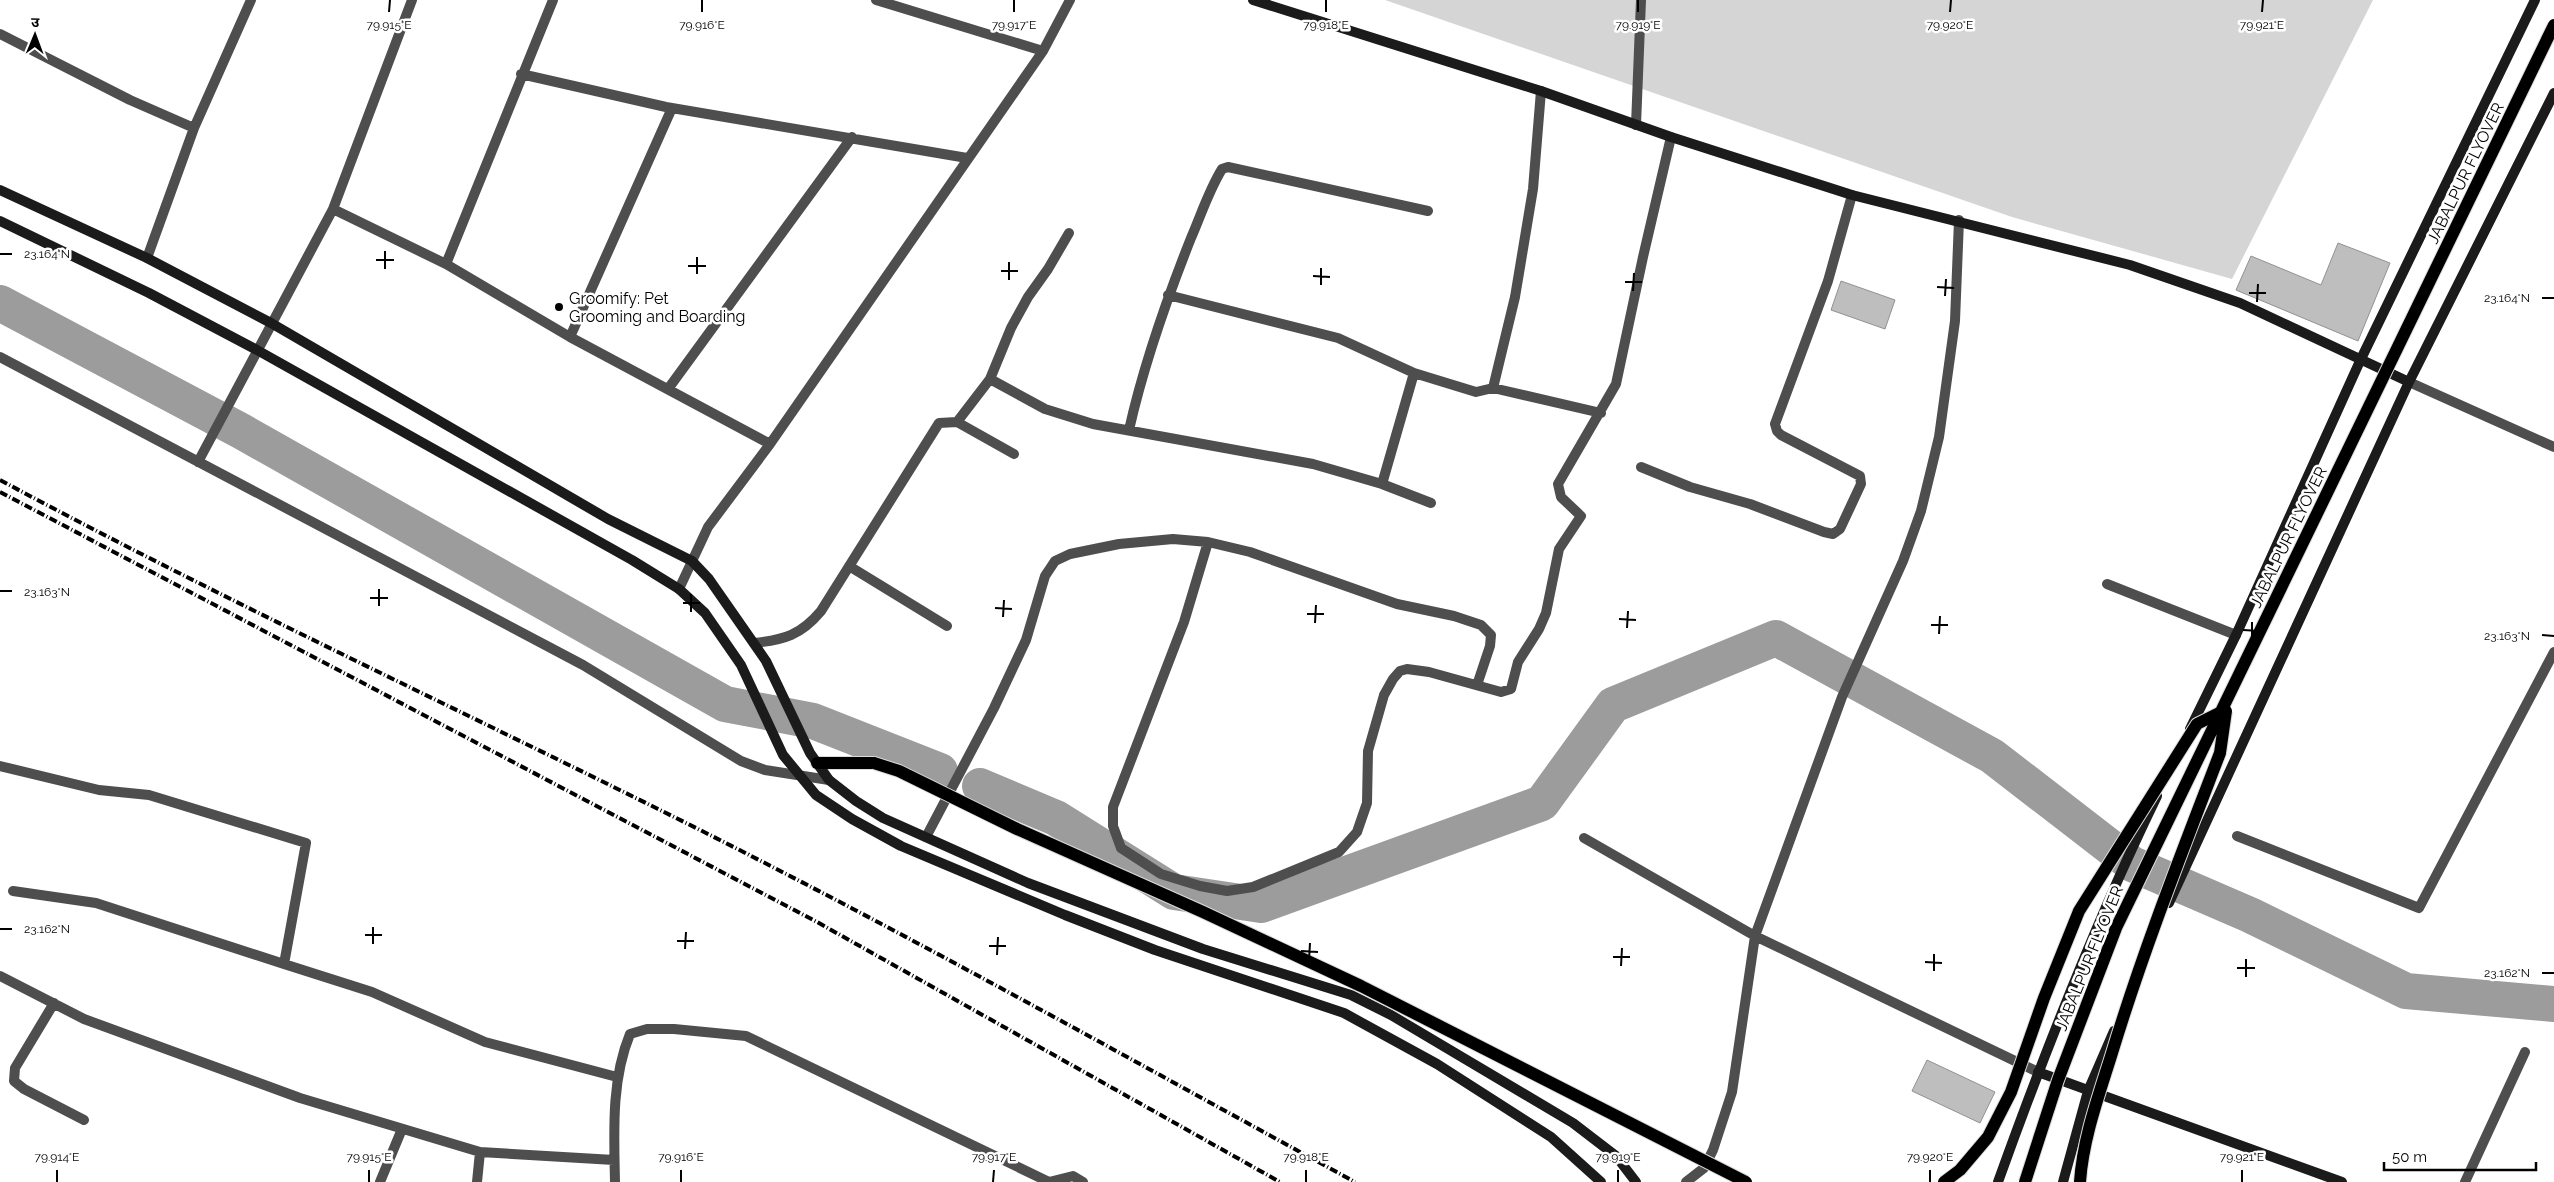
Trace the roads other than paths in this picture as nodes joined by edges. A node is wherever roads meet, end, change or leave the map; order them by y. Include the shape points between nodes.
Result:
1 (251, 0) edge
2 (412, 0) edge
3 (553, 0) edge
4 (876, 0) edge
5 (1070, 0) edge
6 (1253, 0) edge
7 (1641, 0) edge
8 (2535, 0) edge
9 (2554, 25) edge
10 (0, 34) edge
11 (1043, 51) junction
12 (521, 74) junction
13 (1541, 91) junction
14 (2554, 93) edge
15 (672, 108) junction
16 (1636, 125) junction
17 (194, 128) junction
18 (852, 137) junction
19 (1671, 137) junction
20 (967, 158) junction
21 (0, 190) edge
22 (1852, 195) junction
23 (333, 209) junction
24 (1428, 211) dead end
25 (1959, 220) junction
26 (0, 221) edge
27 (1069, 233) dead end
28 (147, 258) junction
29 (446, 264) junction
30 (1168, 295) junction
31 (271, 323) junction
32 (570, 337) junction
33 (257, 350) junction
34 (0, 357) edge
35 (2360, 360) junction
36 (1414, 373) junction
37 (990, 379) junction
38 (2409, 382) junction
39 (1493, 388) junction
40 (668, 389) junction
41 (1601, 413) junction
42 (957, 422) junction
43 (1130, 430) junction
44 (770, 444) junction
45 (2554, 447) edge
46 (1014, 454) dead end
47 (198, 462) junction
48 (1642, 467) dead end
49 (1382, 484) junction
50 (1431, 503) dead end
51 (1208, 542) junction
52 (692, 561) junction
53 (849, 566) junction
54 (2107, 584) dead end
55 (679, 589) junction
56 (946, 626) dead end
57 (2236, 635) junction
58 (754, 644) junction
59 (2554, 652) edge
60 (1478, 685) junction
61 (2225, 706) junction
62 (814, 758) junction
63 (0, 766) edge
64 (798, 775) junction
65 (829, 780) junction
66 (2237, 836) dead end
67 (926, 837) junction
68 (1584, 838) dead end
69 (13, 891) dead end
70 (1755, 936) junction
71 (284, 964) junction
72 (0, 976) edge
73 (54, 1003) junction
74 (2525, 1052) dead end
75 (2038, 1072) junction
76 (616, 1077) junction
77 (2088, 1092) junction
78 (84, 1120) dead end
79 (402, 1129) junction
80 (480, 1152) junction
81 (614, 1160) junction
82 (380, 1182) edge
83 (477, 1182) edge
84 (615, 1182) edge
85 (1049, 1182) edge
86 (1083, 1182) edge
87 (1601, 1182) edge
88 (1636, 1182) edge
89 (1686, 1182) edge
90 (1746, 1182) edge
91 (1944, 1182) edge
92 (1998, 1182) edge
93 (2025, 1182) edge
94 (2062, 1182) edge
95 (2080, 1182) edge
96 (2342, 1182) edge
97 (2465, 1182) edge

1 - 17 street
2 - 23 street
3 - 12 street
4 - 11 street
5 - 11 street
6 - 13 street
7 - 16 street
8 - 35 street
9 - 61 main road, JABALPUR FLYOVER, bridge
10 - 17 street via 130,100
11 - 20 street
12 - 15 street
12 - 29 street
13 - 16 street
13 - 39 street via 1533,189 1515,296
14 - 38 street
15 - 18 street
15 - 32 street
16 - 19 street
17 - 28 street
18 - 20 street
18 - 40 street
19 - 22 street
19 - 41 street via 1616,384
20 - 44 street
21 - 28 street
22 - 25 street
22 - 48 street via 1828,281 1776,424 1781,435 1860,476 1861,484 1840,529 1832,534 1824,532 1725,496 1690,487
23 - 29 street
23 - 31 street
24 - 30 street via 1228,167 1219,174
25 - 35 street via 2130,265 2240,303
25 - 70 street via 1955,321 1938,437 1921,511 1903,561 1842,696
26 - 33 street
27 - 37 street via 1011,328
28 - 31 street
29 - 32 street
30 - 36 street via 1338,338
30 - 43 street via 1147,357
31 - 33 street
31 - 52 street via 608,519
32 - 40 street
33 - 47 street
33 - 55 street via 607,545
34 - 47 street
35 - 38 street
35 - 57 street
36 - 39 street via 1476,392
36 - 49 street
37 - 42 street
37 - 43 street via 1045,409 1093,424
38 - 45 street
38 - 77 street via 2172,895
39 - 41 street
40 - 44 street
41 - 60 street via 1558,484 1561,497 1581,516 1559,550 1539,630 1518,662 1508,692
42 - 46 street
42 - 53 street via 938,423
43 - 49 street via 1313,464
44 - 52 street via 708,527
47 - 64 street via 575,661 741,761 766,770
49 - 50 street
51 - 60 street via 1250,552 1397,604 1481,625 1490,635 1490,646
51 - 60 street via 1184,622 1113,807 1113,826 1121,848 1161,874 1227,891 1253,887 1339,852 1357,832 1367,803 1368,751 1384,695 1393,679 1407,669
51 - 67 street via 1173,539 1119,544 1070,554 1055,561 1045,576 1026,640
52 - 55 street
52 - 58 street via 709,578
53 - 56 street
53 - 58 street via 810,624 782,640
54 - 57 street
55 - 64 street via 706,613 741,665 783,755
57 - 75 street via 2121,872
58 - 62 street via 766,660
59 - 66 street via 2419,908
61 - 91 main road, bridge via 2197,724 2080,911 2044,998 2011,1092 1988,1137 1960,1170
61 - 93 main road, JABALPUR FLYOVER, bridge via 2116,928 2058,1080
61 - 95 main road, bridge via 2220,753 2128,997 2092,1118
62 - 65 street
62 - 90 main road, bridge via 874,763 899,771 1017,829 1361,986
63 - 71 street via 99,790 149,795 306,843
64 - 65 street
64 - 87 street via 816,795 901,846 1146,946 1344,1013 1436,1064 1551,1137
65 - 67 street via 883,818
67 - 88 street via 1028,882 1204,949 1351,995 1416,1029 1573,1123 1616,1156
68 - 70 street
69 - 71 street via 96,903
70 - 75 street
70 - 89 street via 1732,1092 1714,1150 1704,1168
71 - 76 street via 372,992 485,1042
72 - 73 street
73 - 78 street via 15,1068 14,1081
73 - 79 street via 84,1019 300,1098
74 - 97 street
75 - 77 street
75 - 92 street
76 - 81 street
76 - 85 street via 630,1034 647,1029 674,1029 746,1036
77 - 94 street
77 - 96 street
79 - 80 street
79 - 82 street
80 - 81 street
80 - 83 street
81 - 84 street
85 - 86 street via 1073,1176

